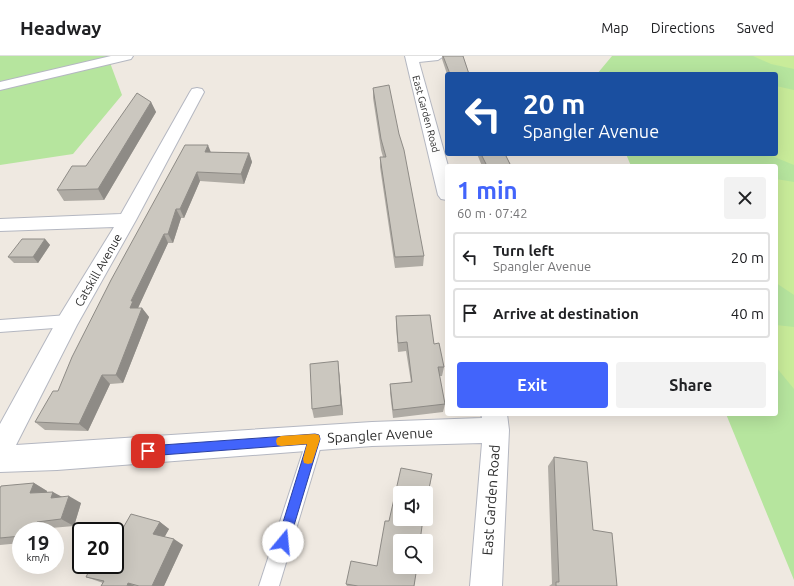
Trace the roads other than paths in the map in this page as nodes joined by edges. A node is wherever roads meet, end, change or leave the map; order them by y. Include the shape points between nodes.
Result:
1 (127, 56) edge
2 (438, 56) edge
3 (411, 57) edge
4 (0, 86) edge
5 (197, 92) dead end
6 (445, 187) edge
7 (127, 220) junction
8 (0, 225) edge
9 (68, 321) junction
10 (0, 326) edge
11 (495, 422) edge
12 (315, 439) junction
13 (0, 450) edge
14 (0, 459) edge
15 (269, 586) edge
16 (486, 586) edge

1 - 4 street
2 - 3 street
3 - 6 street, East Garden Road
5 - 7 street, Catskill Avenue
7 - 8 street
7 - 9 street, Catskill Avenue
9 - 10 lane
9 - 13 street, Catskill Avenue
11 - 12 street, Spangler Avenue
11 - 16 street, East Garden Road
12 - 14 street, Spangler Avenue
12 - 15 lane

